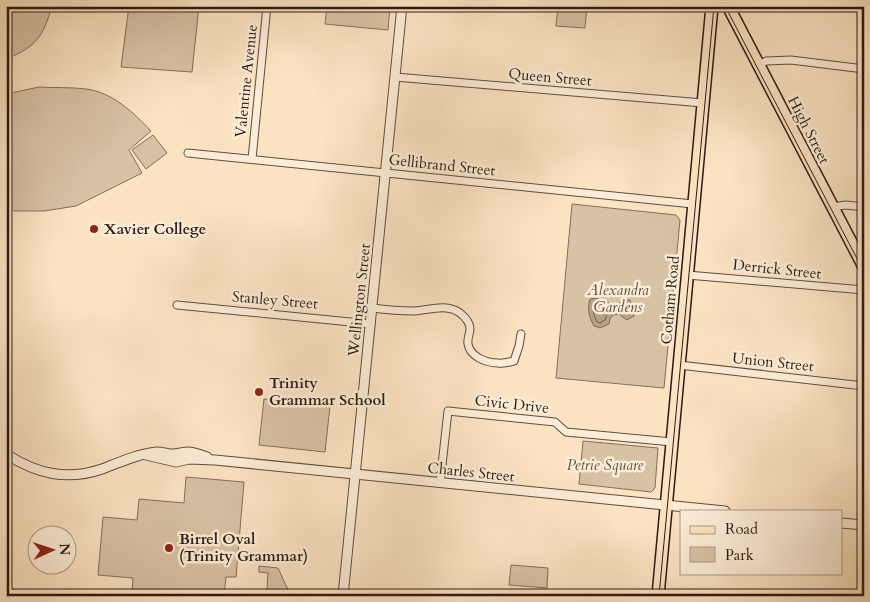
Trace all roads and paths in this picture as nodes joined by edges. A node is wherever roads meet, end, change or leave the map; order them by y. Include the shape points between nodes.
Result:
1 (267, 6) edge
2 (402, 6) edge
3 (712, 6) edge
4 (728, 6) edge
5 (759, 65) junction
6 (864, 69) edge
7 (395, 77) junction
8 (703, 103) junction
9 (188, 153) dead end
10 (252, 159) junction
11 (386, 173) junction
12 (694, 204) junction
13 (832, 206) junction
14 (864, 206) edge
15 (864, 267) edge
16 (687, 275) junction
17 (864, 290) edge
18 (177, 305) dead end
19 (372, 308) junction
20 (371, 324) junction
21 (520, 334) dead end
22 (679, 365) junction
23 (864, 386) edge
24 (672, 442) junction
25 (6, 454) edge
26 (356, 475) junction
27 (440, 483) junction
28 (666, 505) junction
29 (715, 510) edge
30 (842, 523) edge
31 (864, 525) edge
32 (6, 593) edge
33 (34, 596) edge
34 (343, 596) edge
35 (658, 596) edge

1 - 10 street, Valentine Avenue
2 - 7 street, Wellington Street
3 - 8 main road, Cotham Road
4 - 5 main road, High Street
5 - 6 street via 768,61 791,60
5 - 13 main road, High Street
7 - 8 street, Queen Street
7 - 11 street, Wellington Street
8 - 12 main road, Cotham Road
9 - 10 street, Gellibrand Street
10 - 11 street, Gellibrand Street
11 - 12 street, Gellibrand Street
11 - 19 street, Wellington Street
12 - 16 main road, Cotham Road
13 - 14 street
13 - 15 main road, High Street
16 - 17 street, Derrick Street
16 - 22 main road, Cotham Road
18 - 20 street, Stanley Street
19 - 20 street, Wellington Street
19 - 21 street via 393,311 452,308 467,319 470,328 468,347 475,356 499,364 514,361
20 - 26 street, Wellington Street
22 - 23 street, Union Street
22 - 24 main road, Cotham Road
24 - 27 street, Civic Drive via 566,432 556,422 448,411
24 - 28 main road, Cotham Road
25 - 26 street, Charles Street via 40,472 68,475 88,473 146,455 176,462 215,460
26 - 27 street, Charles Street
26 - 34 street, Wellington Street
27 - 28 street, Charles Street
28 - 29 street, Charles Street
28 - 35 main road, Cotham Road
30 - 31 street
32 - 33 street

